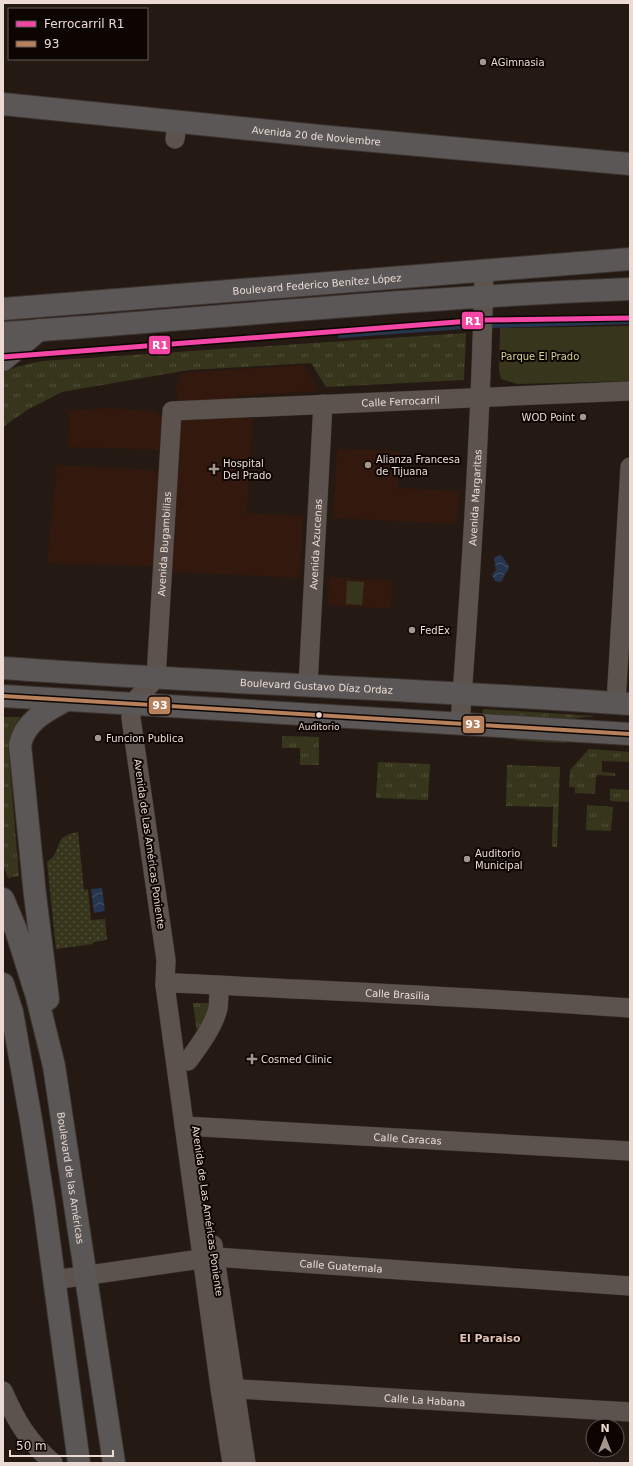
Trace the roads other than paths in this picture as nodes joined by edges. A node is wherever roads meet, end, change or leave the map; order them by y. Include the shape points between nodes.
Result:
1 (3, 104) edge
2 (630, 164) edge
3 (630, 259) edge
4 (484, 271) junction
5 (630, 289) edge
6 (483, 296) junction
7 (3, 309) edge
8 (40, 330) junction
9 (3, 332) edge
10 (3, 360) edge
11 (630, 391) edge
12 (479, 398) junction
13 (323, 404) junction
14 (172, 411) joint
15 (630, 467) edge
16 (3, 668) edge
17 (156, 678) junction
18 (308, 685) junction
19 (462, 694) junction
20 (3, 696) edge
21 (66, 700) junction
22 (623, 703) edge
23 (132, 704) junction
24 (460, 724) junction
25 (630, 734) edge
26 (34, 884) junction
27 (3, 899) edge
28 (3, 984) edge
29 (171, 984) junction
30 (219, 985) junction
31 (630, 1008) edge
32 (3, 1035) edge
33 (188, 1060) junction
34 (54, 1066) junction
35 (31, 1120) junction
36 (190, 1126) junction
37 (630, 1151) edge
38 (209, 1258) junction
39 (86, 1276) junction
40 (54, 1280) junction
41 (630, 1286) edge
42 (227, 1388) junction
43 (3, 1391) edge
44 (630, 1412) edge
45 (53, 1463) edge
46 (79, 1463) edge
47 (114, 1463) edge
48 (232, 1463) edge
49 (246, 1463) edge

1 - 2 main road, Avenida 20 de Noviembre via 176,130
3 - 4 main road, Boulevard Federico Benítez López
4 - 6 street, Avenida Margaritas
4 - 7 main road, Boulevard Federico Benítez López
5 - 6 main road
6 - 8 main road
6 - 12 street, Avenida Margaritas
8 - 9 main road
8 - 10 main road
11 - 12 street, Calle Ferrocarril
12 - 13 street, Calle Ferrocarril
12 - 19 street, Avenida Margaritas
13 - 14 street, Calle Ferrocarril
13 - 18 street, Avenida Azucenas
14 - 17 street, Avenida Bugambilias
15 - 22 street
16 - 17 main road, Boulevard Gustavo Díaz Ordaz
17 - 18 main road, Boulevard Gustavo Díaz Ordaz
17 - 23 street
18 - 19 main road, Boulevard Gustavo Díaz Ordaz
19 - 22 main road, Boulevard Gustavo Díaz Ordaz
19 - 24 street, Avenida Margaritas
20 - 21 main road
21 - 23 main road
21 - 26 main road via 34,720 24,732 20,745
23 - 24 main road
23 - 29 street, Avenida de Las Américas Poniente via 131,718
24 - 25 main road
26 - 27 main road via 24,893
26 - 34 main road
27 - 34 main road, Boulevard de las Américas via 18,937
28 - 35 main road via 12,1012
29 - 30 street, Calle Brasilia
29 - 33 street, Avenida de Las Américas Poniente
29 - 36 street, Avenida de Las Américas Poniente
30 - 31 street, Calle Brasilia
30 - 33 street via 215,1015 201,1043
32 - 35 main road
33 - 36 street, Avenida de Las Américas Poniente
34 - 39 main road, Boulevard de las Américas
35 - 40 main road
36 - 37 street, Calle Caracas
36 - 38 street, Avenida de Las Américas Poniente
38 - 39 street, Calle Guatemala
38 - 41 street, Calle Guatemala
38 - 42 street, Avenida de Las Américas Poniente
39 - 40 street, Calle Guatemala
39 - 47 main road, Boulevard de las Américas
40 - 46 main road
42 - 44 street, Calle La Habana
42 - 48 street, Avenida de Las Américas Poniente
42 - 49 street, Avenida de Las Américas Poniente
43 - 45 street via 21,1427

